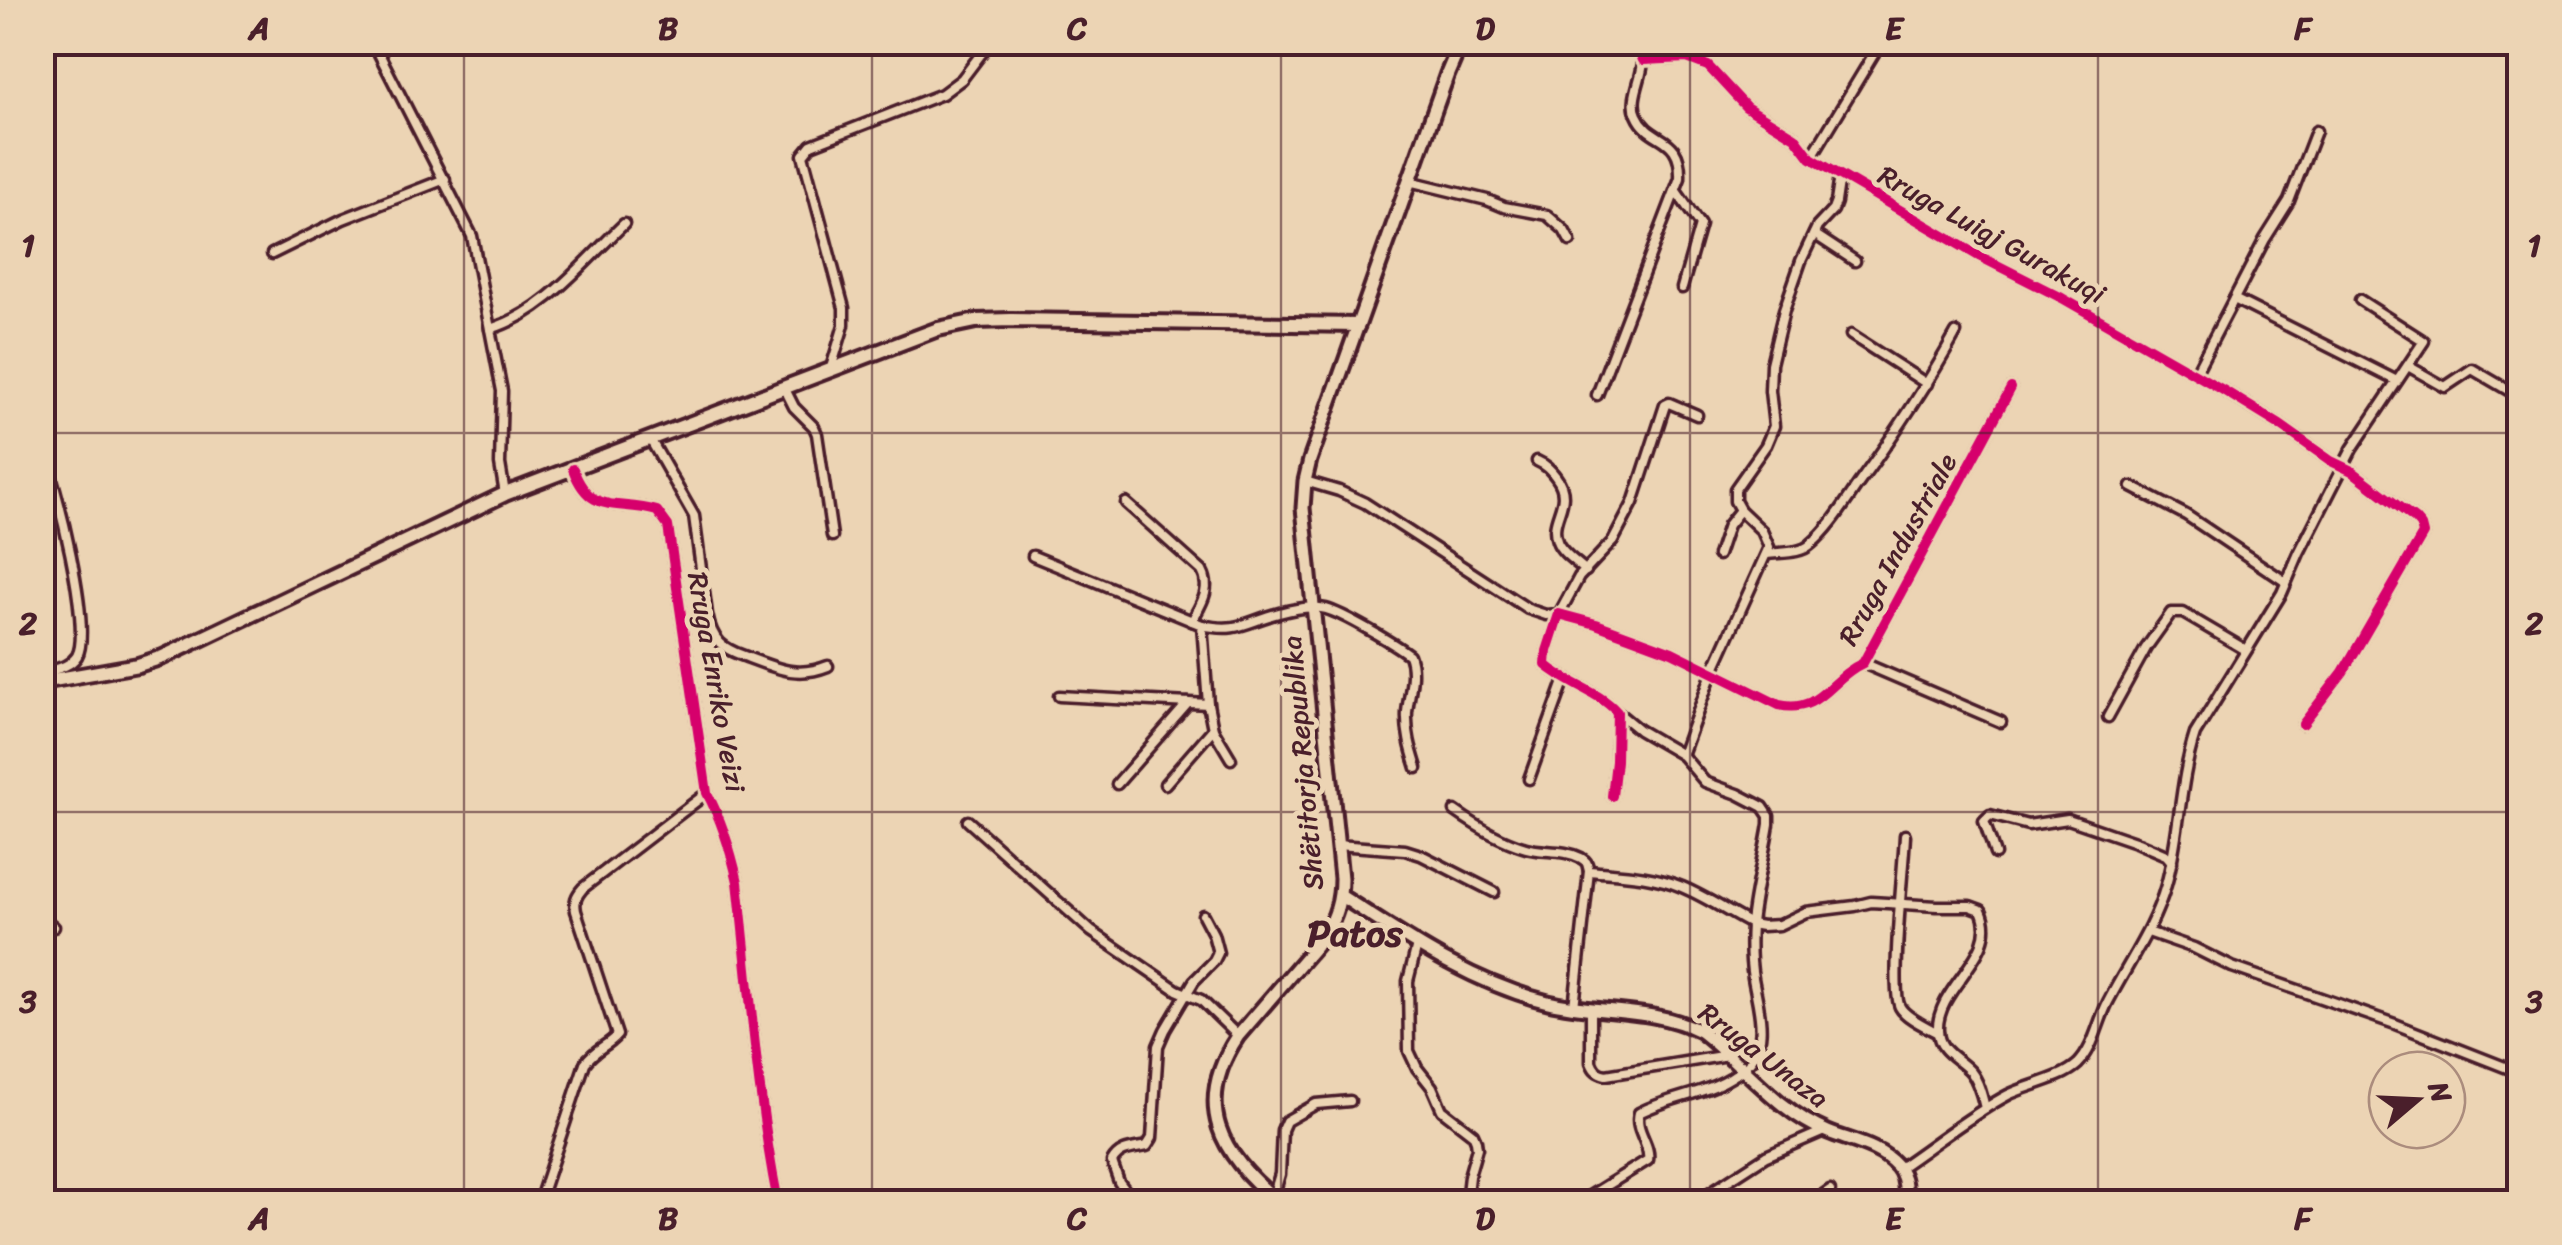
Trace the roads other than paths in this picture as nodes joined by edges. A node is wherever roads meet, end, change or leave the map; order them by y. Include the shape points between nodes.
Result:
1 (373, 42) edge
2 (990, 42) edge
3 (1461, 42) edge
4 (1636, 42) edge
5 (1880, 42) edge
6 (1642, 60) junction
7 (2316, 131) dead end
8 (1811, 158) junction
9 (1840, 175) junction
10 (444, 179) junction
11 (1409, 181) junction
12 (1676, 191) junction
13 (624, 224) dead end
14 (1814, 234) junction
15 (1570, 242) dead end
16 (272, 254) dead end
17 (1856, 261) dead end
18 (1682, 288) dead end
19 (2234, 300) junction
20 (2360, 300) dead end
21 (1358, 324) junction
22 (490, 329) junction
23 (1956, 333) dead end
24 (1851, 335) dead end
25 (2408, 366) junction
26 (831, 368) junction
27 (2195, 374) junction
28 (2398, 382) junction
29 (1928, 384) junction
30 (784, 386) junction
31 (2011, 388) dead end
32 (1597, 395) dead end
33 (2520, 397) edge
34 (1696, 415) dead end
35 (42, 416) edge
36 (42, 427) edge
37 (650, 439) junction
38 (42, 448) edge
39 (1537, 462) dead end
40 (2343, 466) junction
41 (572, 468) junction
42 (1304, 481) junction
43 (2132, 487) dead end
44 (505, 494) junction
45 (1126, 503) dead end
46 (1740, 510) junction
47 (832, 536) dead end
48 (1767, 554) junction
49 (1718, 555) dead end
50 (1034, 556) dead end
51 (1586, 571) junction
52 (2286, 582) junction
53 (1312, 607) junction
54 (1559, 614) junction
55 (1192, 621) junction
56 (1202, 626) junction
57 (2246, 650) junction
58 (1863, 663) junction
59 (828, 666) dead end
60 (42, 672) edge
61 (1712, 673) junction
62 (1565, 679) junction
63 (42, 682) edge
64 (1059, 696) dead end
65 (1188, 703) junction
66 (1208, 704) junction
67 (1617, 712) junction
68 (2108, 718) dead end
69 (2001, 722) dead end
70 (2303, 724) dead end
71 (1213, 729) junction
72 (1682, 755) junction
73 (1230, 759) dead end
74 (1417, 768) dead end
75 (1529, 779) dead end
76 (1117, 784) dead end
77 (1166, 784) dead end
78 (707, 793) junction
79 (1612, 796) dead end
80 (1455, 812) dead end
81 (968, 821) dead end
82 (1906, 836) dead end
83 (1337, 845) junction
84 (1995, 854) dead end
85 (2172, 862) junction
86 (1590, 871) junction
87 (1494, 892) dead end
88 (1341, 896) junction
89 (1901, 902) junction
90 (1203, 915) dead end
91 (42, 917) edge
92 (1751, 924) junction
93 (54, 928) dead end
94 (2148, 932) junction
95 (1417, 944) junction
96 (1186, 993) junction
97 (1574, 1007) junction
98 (1591, 1008) junction
99 (1938, 1034) junction
100 (1238, 1036) junction
101 (1728, 1055) junction
102 (1743, 1069) junction
103 (2520, 1073) edge
104 (1350, 1100) dead end
105 (1985, 1108) junction
106 (1824, 1131) junction
107 (1900, 1168) junction
108 (1830, 1190) dead end
109 (1276, 1200) edge
110 (539, 1202) edge
111 (778, 1202) edge
112 (1134, 1202) edge
113 (1466, 1202) edge
114 (1580, 1202) edge
115 (1695, 1202) edge
116 (1814, 1202) edge
117 (1906, 1202) edge

1 - 10 street
2 - 26 street via 942,94 811,145 802,155 844,308
3 - 11 main road
4 - 6 street
5 - 8 street
6 - 8 street, Rruga Luigj Gurakuqi via 1687,58 1708,66 1733,95 1795,137
6 - 12 street via 1636,113 1678,157
7 - 19 street via 2289,201
8 - 9 street, Rruga Luigj Gurakuqi
9 - 14 street via 1836,202
9 - 27 street, Rruga Luigj Gurakuqi
10 - 16 street
10 - 22 street via 472,236
11 - 15 street via 1546,215
11 - 21 main road
12 - 18 street via 1700,225
12 - 32 street
13 - 22 street via 532,308
14 - 17 street
14 - 46 street via 1788,293 1770,364 1774,426 1736,489
19 - 27 street
19 - 28 street
20 - 25 street via 2424,341
21 - 26 main road via 976,321
21 - 42 main road, Shëtitorja Republika
22 - 44 street via 502,391
23 - 29 street
24 - 29 street
25 - 28 street
25 - 33 street via 2445,387 2472,369
26 - 30 main road
27 - 40 street, Rruga Luigj Gurakuqi
28 - 40 street
29 - 48 street via 1809,547
30 - 37 main road
30 - 47 street via 817,434
31 - 58 street, Rruga Industriale
34 - 51 street via 1665,405 1632,504 1613,541
35 - 36 street
37 - 41 main road
37 - 59 street via 694,516 707,614 718,642 781,671
38 - 60 street via 59,498 81,639 67,666
39 - 51 street via 1563,490 1556,539
40 - 52 street
40 - 70 street, Rruga Luigj Gurakuqi via 2415,519 2423,534 2343,672
41 - 44 main road
41 - 78 street, Rruga Enriko Veizi via 590,498 658,512 668,526
42 - 53 main road, Shëtitorja Republika
42 - 54 street, Rruga Industriale via 1365,503 1528,610
43 - 52 street
44 - 63 main road via 163,657
45 - 55 street via 1202,571 1207,587
46 - 48 street via 1766,537
46 - 49 street
48 - 61 street
50 - 55 street
51 - 54 street
52 - 57 street
53 - 56 street via 1238,628
53 - 74 street via 1334,612 1409,655 1408,740
53 - 83 main road, Shëtitorja Republika
54 - 61 street, Rruga Industriale via 1672,652
54 - 62 street via 1545,660
55 - 56 street
56 - 66 street
57 - 68 street via 2183,612 2171,613
57 - 85 street via 2195,734
58 - 61 street, Rruga Industriale via 1799,707 1762,698
58 - 69 street
61 - 72 street
62 - 67 street
62 - 75 street
64 - 65 street
65 - 66 street
65 - 76 street
66 - 71 street
67 - 72 street
67 - 79 street
71 - 73 street
71 - 77 street
72 - 92 street via 1705,782 1751,800 1768,816
78 - 110 street via 577,895 576,911 617,1035 585,1063
78 - 111 street, Rruga Enriko Veizi via 738,882
80 - 86 street via 1524,848 1583,858
81 - 96 street via 1091,931
82 - 89 street
83 - 87 street via 1406,850
83 - 88 main road, Shëtitorja Republika
84 - 85 street via 1984,820 1990,816 2028,825 2068,820
85 - 94 street
86 - 92 street via 1668,882
86 - 97 street
88 - 95 main road, Rruga Unaza
88 - 100 main road, Shëtitorja Republika via 1325,935
89 - 92 street via 1806,912 1770,927
89 - 99 street via 1899,1006
89 - 99 street via 1975,906 1984,917 1982,946 1947,1000
90 - 96 street via 1218,953
91 - 93 street
92 - 102 street via 1761,1029 1756,1053
94 - 103 street
94 - 105 street via 2080,1061
95 - 97 main road, Rruga Unaza via 1482,980
95 - 113 street via 1408,981 1409,1051 1442,1110 1476,1141
96 - 100 street
96 - 112 street via 1158,1046 1150,1143 1112,1162
97 - 98 main road, Rruga Unaza
98 - 101 main road, Rruga Unaza via 1685,1024
98 - 101 street via 1592,1062 1599,1074
99 - 105 street via 1946,1051 1970,1070
100 - 109 main road, Shëtitorja Republika via 1215,1085 1216,1119 1241,1166
101 - 102 main road, Rruga Unaza
102 - 106 main road, Rruga Unaza
102 - 114 street via 1702,1092 1639,1113 1648,1160
104 - 109 street via 1316,1104 1286,1122
105 - 107 street
106 - 107 main road, Rruga Unaza
106 - 115 street via 1766,1156
107 - 117 main road
108 - 116 street

